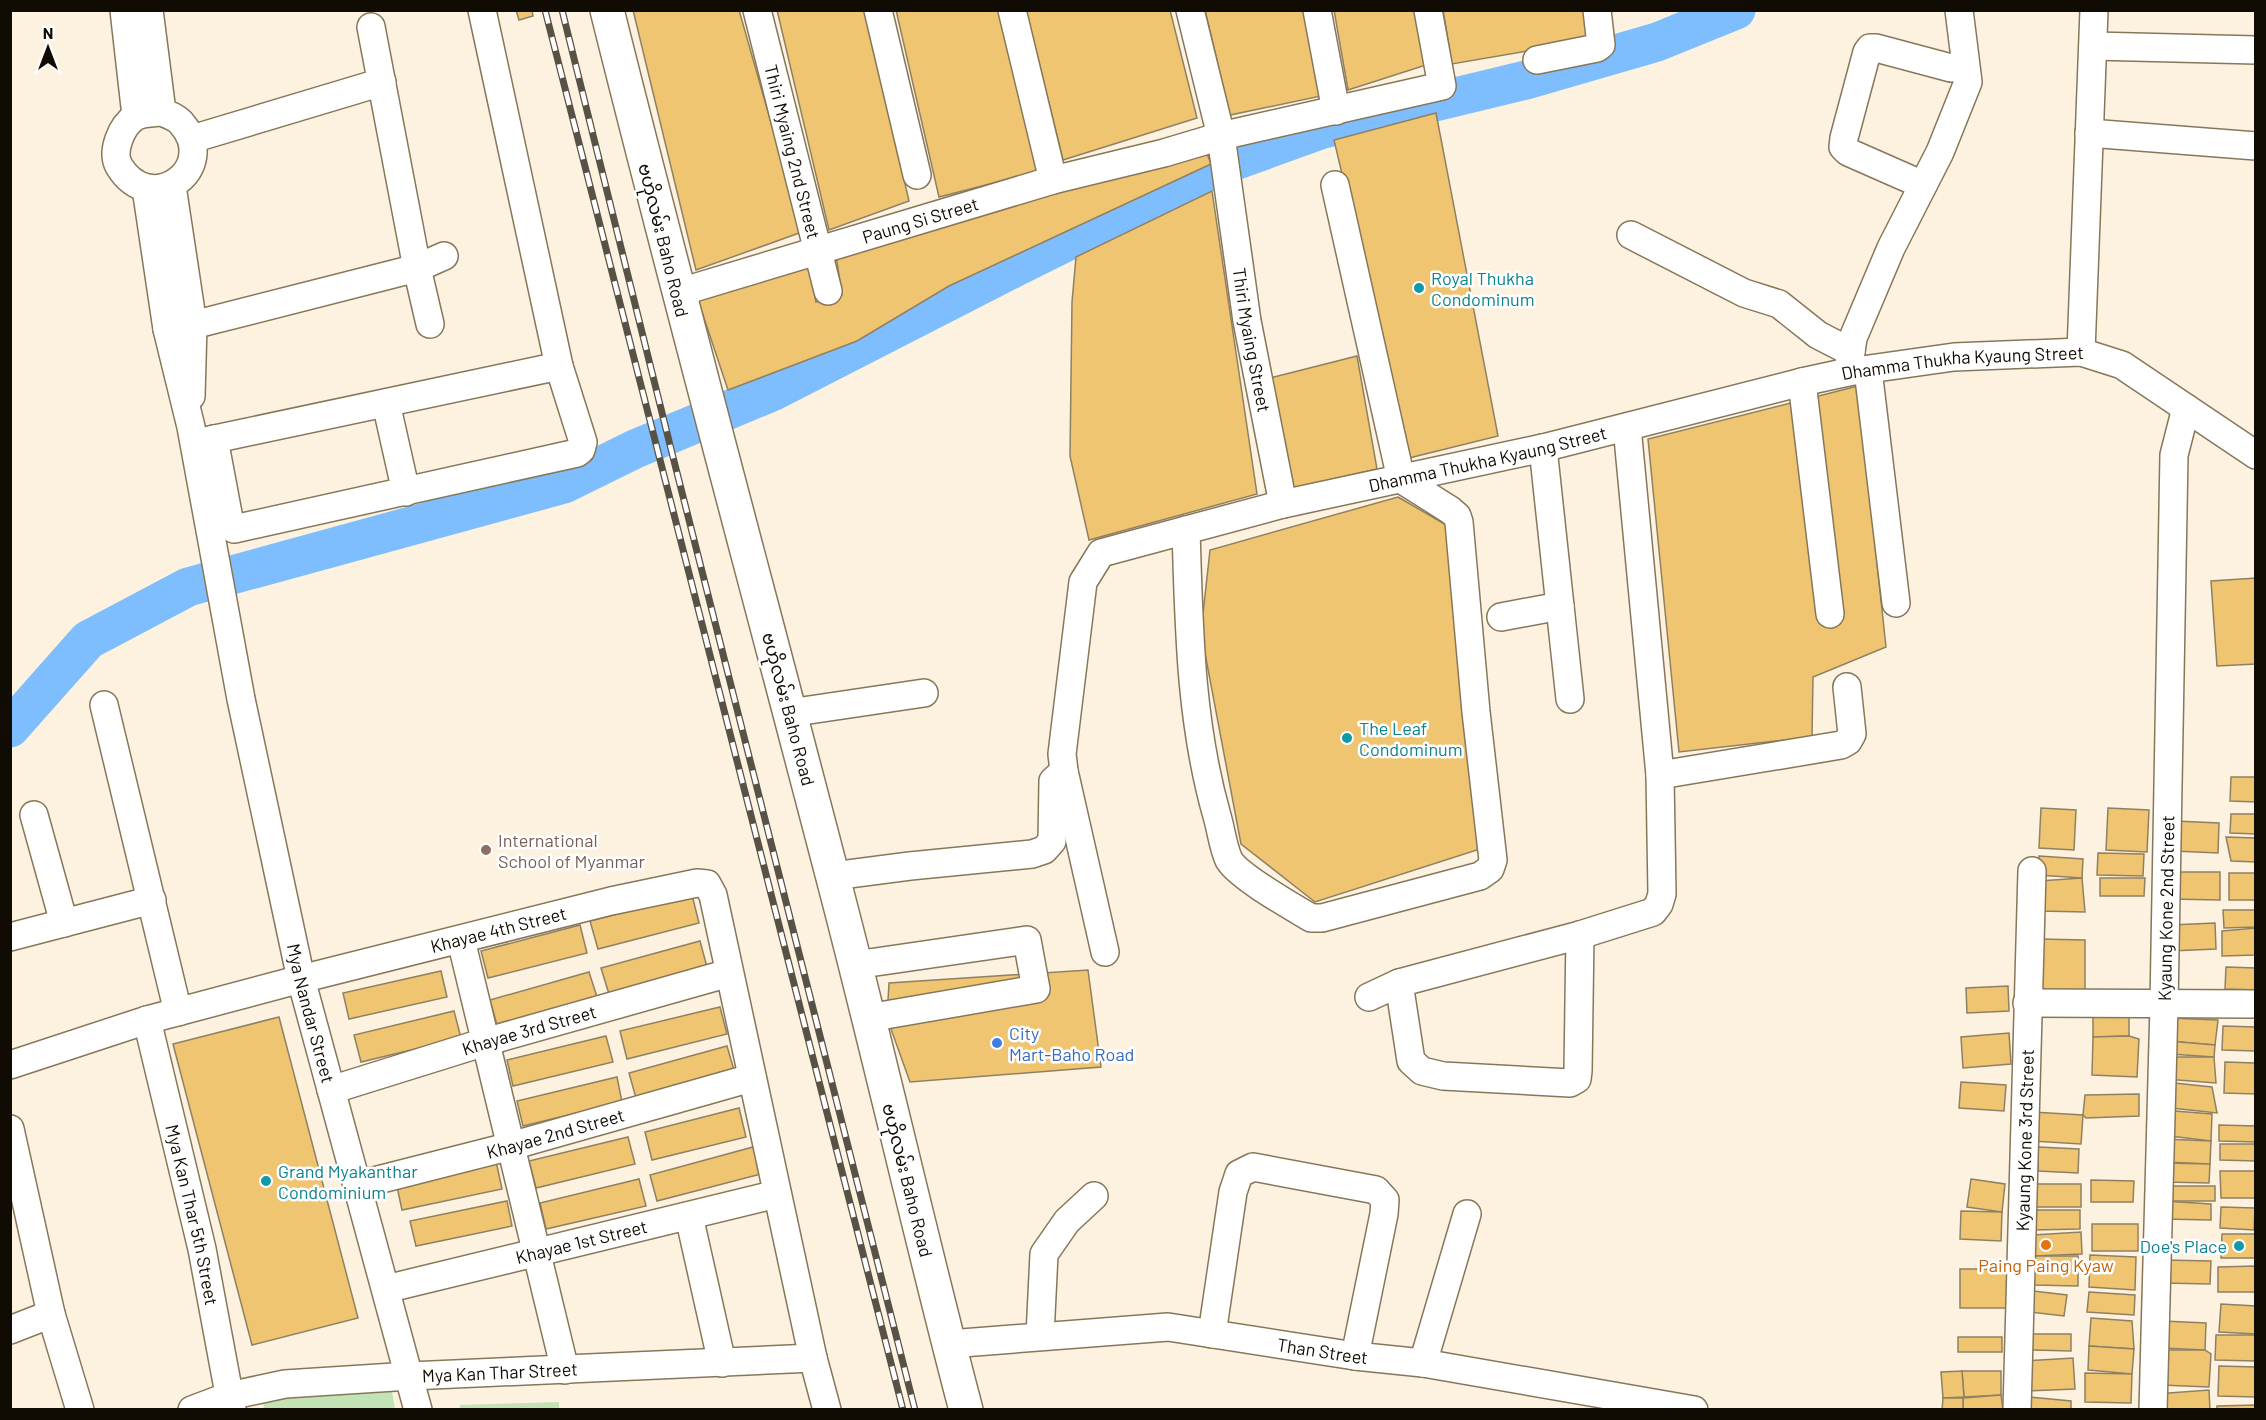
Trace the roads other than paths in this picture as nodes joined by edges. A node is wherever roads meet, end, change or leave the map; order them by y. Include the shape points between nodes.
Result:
1 (124, 10) edge
2 (149, 10) edge
3 (482, 10) edge
4 (607, 10) edge
5 (757, 10) edge
6 (878, 10) edge
7 (1012, 10) edge
8 (1190, 10) edge
9 (1317, 10) edge
10 (1428, 10) edge
11 (1597, 10) edge
12 (1959, 10) edge
13 (2094, 10) edge
14 (371, 27) dead end
15 (2093, 46) junction
16 (2256, 50) edge
17 (1537, 60) dead end
18 (1951, 68) dead end
19 (382, 82) junction
20 (1336, 111) junction
21 (162, 112) junction
22 (136, 116) junction
23 (2089, 133) junction
24 (192, 139) junction
25 (2256, 146) edge
26 (1224, 156) junction
27 (917, 175) dead end
28 (1053, 180) junction
29 (1335, 185) dead end
30 (1923, 185) junction
31 (172, 186) junction
32 (146, 188) junction
33 (1631, 235) dead end
34 (818, 251) junction
35 (444, 256) dead end
36 (417, 268) junction
37 (828, 291) dead end
38 (677, 293) junction
39 (430, 324) dead end
40 (193, 325) junction
41 (167, 329) junction
42 (2080, 352) junction
43 (1856, 365) junction
44 (559, 366) junction
45 (1802, 382) junction
46 (386, 403) junction
47 (2186, 408) junction
48 (1627, 427) junction
49 (198, 437) junction
50 (1543, 448) junction
51 (2256, 455) edge
52 (1401, 478) junction
53 (406, 492) junction
54 (1283, 504) junction
55 (1186, 530) junction
56 (1896, 603) dead end
57 (1560, 606) junction
58 (1830, 614) dead end
59 (1501, 617) dead end
60 (1847, 687) dead end
61 (924, 693) dead end
62 (1570, 699) dead end
63 (104, 705) dead end
64 (789, 713) junction
65 (1064, 771) junction
66 (1660, 775) junction
67 (34, 815) dead end
68 (2031, 871) dead end
69 (833, 876) junction
70 (152, 900) junction
71 (64, 923) junction
72 (1580, 935) junction
73 (10, 937) edge
74 (460, 939) junction
75 (1105, 952) dead end
76 (855, 965) junction
77 (729, 974) junction
78 (301, 979) junction
79 (1399, 983) junction
80 (1369, 997) dead end
81 (2027, 1004) junction
82 (2256, 1004) edge
83 (2163, 1005) junction
84 (178, 1012) junction
85 (868, 1018) junction
86 (147, 1020) junction
87 (485, 1042) junction
88 (10, 1065) edge
89 (751, 1078) junction
90 (331, 1090) junction
91 (10, 1129) edge
92 (511, 1146) junction
93 (358, 1185) junction
94 (777, 1194) junction
95 (1094, 1196) dead end
96 (1467, 1214) dead end
97 (689, 1216) junction
98 (536, 1251) junction
99 (386, 1289) junction
100 (51, 1314) junction
101 (10, 1330) edge
102 (1212, 1334) junction
103 (1040, 1336) junction
104 (949, 1344) junction
105 (1354, 1356) junction
106 (813, 1359) junction
107 (722, 1363) junction
108 (1423, 1364) junction
109 (565, 1370) junction
110 (410, 1376) junction
111 (231, 1403) edge
112 (80, 1410) edge
113 (192, 1410) edge
114 (418, 1410) edge
115 (827, 1410) edge
116 (966, 1410) edge
117 (1695, 1410) edge
118 (2017, 1410) edge
119 (2153, 1410) edge

1 - 22 street
2 - 21 street
3 - 44 street
4 - 38 main road, ဗဟိုလမ်း Baho Road
5 - 34 street, Thiri Myaing 2nd Street
6 - 27 street
7 - 28 street
8 - 26 street, Thiri Myaing Street
9 - 20 street
10 - 20 street via 1442,86
11 - 17 street via 1597,48
12 - 30 street via 1968,82
13 - 15 street
14 - 19 street
15 - 16 street
15 - 23 street
18 - 30 street via 1870,48 1844,138 1843,147 1848,152
19 - 24 street
19 - 36 street
20 - 26 street
21 - 22 street
21 - 24 street via 181,122
22 - 32 street via 118,136 117,163 128,179
23 - 25 street
23 - 42 street
24 - 31 street via 193,159 184,176
26 - 28 street, Paung Si Street via 1164,153
26 - 54 street, Thiri Myaing Street via 1247,321
28 - 34 street, Paung Si Street
29 - 52 street
30 - 43 street via 1853,338
31 - 32 street
31 - 40 street
32 - 41 street
33 - 43 street via 1744,293 1779,304
34 - 37 street, Thiri Myaing 2nd Street
34 - 38 street, Paung Si Street
35 - 36 street
36 - 39 street
36 - 40 street
38 - 64 main road, ဗဟိုလမ်း Baho Road
40 - 41 street
40 - 49 street
41 - 49 street
42 - 43 street, Dhamma Thukha Kyaung Street
42 - 47 street, Dhamma Thukha Kyaung Street via 2122,365
43 - 45 street, Dhamma Thukha Kyaung Street
43 - 56 street
44 - 46 street
44 - 53 street via 583,442 581,450
45 - 48 street, Dhamma Thukha Kyaung Street
45 - 58 street
46 - 49 street
46 - 53 street
47 - 51 street, Dhamma Thukha Kyaung Street
47 - 83 street, Kyaung Kone 2nd Street via 2174,455
48 - 50 street, Dhamma Thukha Kyaung Street
48 - 66 street
49 - 53 street via 234,529
49 - 78 street, Mya Nandar Street via 212,549
50 - 52 street, Dhamma Thukha Kyaung Street
50 - 57 street
52 - 54 street, Dhamma Thukha Kyaung Street
52 - 55 street via 1450,510 1459,522 1493,860 1490,869 1480,876 1322,918 1311,918 1299,911 1239,871 1229,860 1211,796 1195,708 1189,650
54 - 55 street, Dhamma Thukha Kyaung Street
55 - 65 street, Dhamma Thukha Kyaung Street via 1101,553 1083,582 1062,754
57 - 59 street
57 - 62 street
60 - 66 street via 1852,734 1841,745
61 - 64 street
63 - 70 street
64 - 69 main road, ဗဟိုလမ်း Baho Road
65 - 69 street via 1053,781 1052,841 1044,850
65 - 75 street, Dhamma Thukha Kyaung Street
66 - 72 street via 1659,904 1653,912
67 - 71 street
68 - 81 street, Kyaung Kone 3rd Street
69 - 76 main road, ဗဟိုလမ်း Baho Road
70 - 71 street
70 - 84 street
71 - 73 street
72 - 79 street
72 - 79 street via 1578,1071 1577,1079 1570,1083 1443,1076 1422,1071 1411,1061
74 - 77 street, Khayae 4th Street via 611,901 707,884 713,895
74 - 78 street, Khayae 4th Street
74 - 87 street
76 - 85 main road, ဗဟိုလမ်း Baho Road
76 - 85 street via 1027,940 1036,989
77 - 87 street, Khayae 3rd Street
77 - 89 street
78 - 84 street, Khayae 4th Street
78 - 90 street, Mya Nandar Street
79 - 80 street
81 - 83 street
81 - 118 street, Kyaung Kone 3rd Street
82 - 83 street
83 - 119 street, Kyaung Kone 2nd Street
84 - 86 street, Khayae 4th Street
85 - 104 main road, ဗဟိုလမ်း Baho Road
86 - 88 street, Khayae 4th Street
86 - 111 street, Mya Kan Thar 5th Street via 202,1249
87 - 90 street, Khayae 3rd Street
87 - 92 street
89 - 92 street, Khayae 2nd Street
89 - 94 street
90 - 93 street, Mya Nandar Street
91 - 100 street
92 - 93 street, Khayae 2nd Street
92 - 98 street
93 - 99 street, Mya Nandar Street
94 - 97 street, Khayae 1st Street
94 - 106 street
95 - 103 street via 1067,1221 1044,1254
96 - 108 street
97 - 98 street, Khayae 1st Street
97 - 107 street
98 - 99 street, Khayae 1st Street
98 - 109 street
99 - 110 street, Mya Nandar Street
100 - 101 street
100 - 112 street
102 - 103 street, Than Street via 1168,1327
102 - 105 street, Than Street
102 - 105 street via 1233,1192 1239,1174 1253,1167 1376,1190 1385,1200
103 - 104 street, Than Street
104 - 116 main road, ဗဟိုလမ်း Baho Road
105 - 108 street, Than Street
106 - 107 street, Mya Kan Thar Street
106 - 115 street
107 - 109 street, Mya Kan Thar Street
108 - 117 street, Than Street
109 - 110 street, Mya Kan Thar Street
110 - 111 street, Mya Kan Thar Street via 285,1384
110 - 114 street, Mya Nandar Street
111 - 113 street, Mya Kan Thar Street

